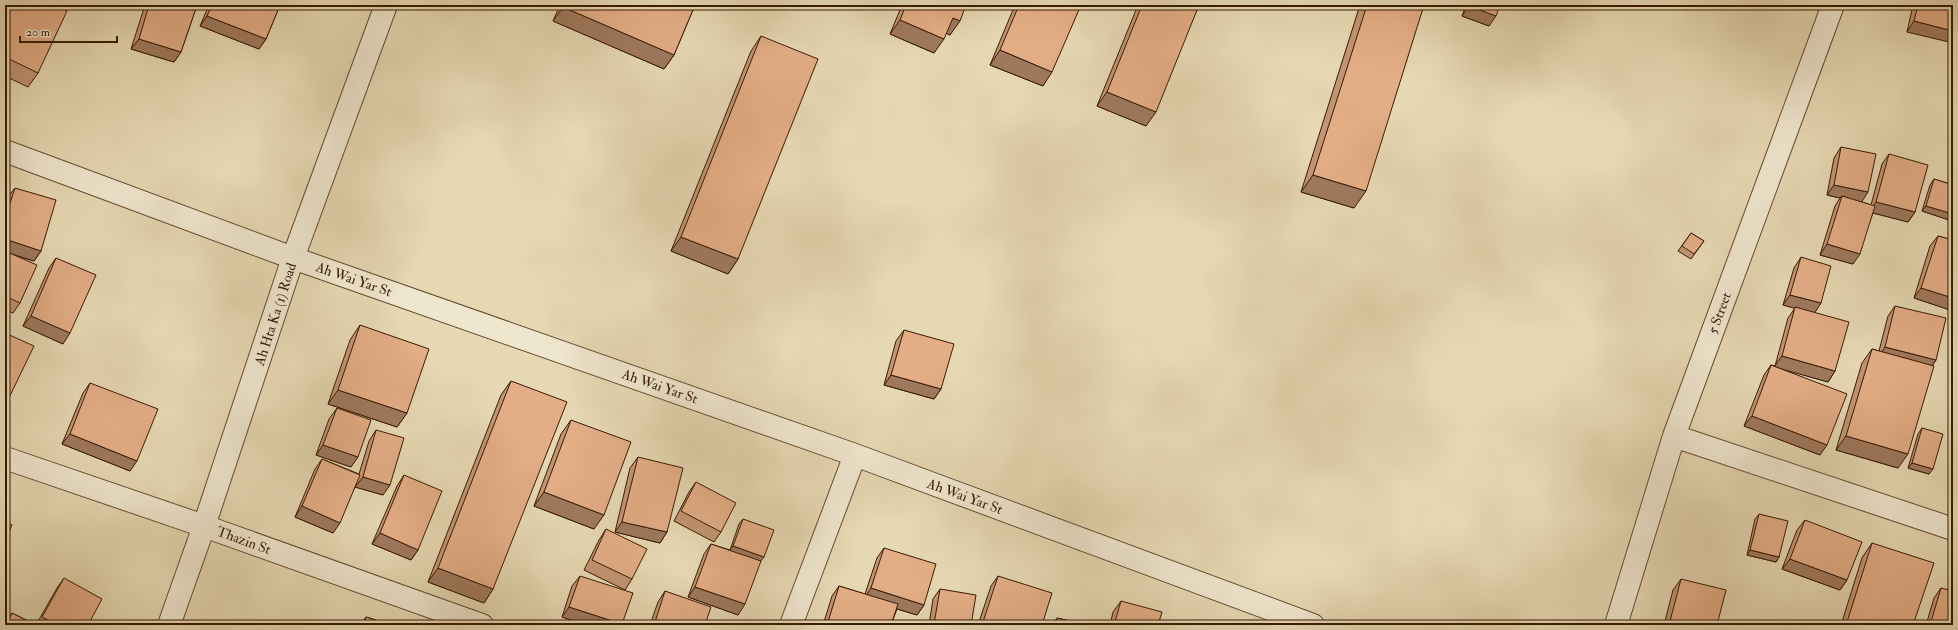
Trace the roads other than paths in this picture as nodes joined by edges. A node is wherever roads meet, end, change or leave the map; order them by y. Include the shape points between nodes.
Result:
1 (386, 5) edge
2 (1833, 5) edge
3 (5, 151) edge
4 (293, 258) junction
5 (1674, 436) junction
6 (855, 455) junction
7 (5, 458) edge
8 (1952, 525) edge
9 (204, 526) junction
10 (169, 625) edge
11 (482, 625) edge
12 (791, 625) edge
13 (1314, 625) edge
14 (1616, 625) edge

1 - 4 street, Ah Hta Ka (1) Road
2 - 5 street, 5 Street
3 - 4 street, Ah Wai Yar St
4 - 6 street, Ah Wai Yar St
4 - 9 street, Ah Hta Ka (1) Road
5 - 8 street
5 - 14 street, 5 Street
6 - 12 street
6 - 13 street, Ah Wai Yar St
7 - 9 street, Thazin St
9 - 10 street, Ah Hta Ka (1) Road
9 - 11 street, Thazin St

